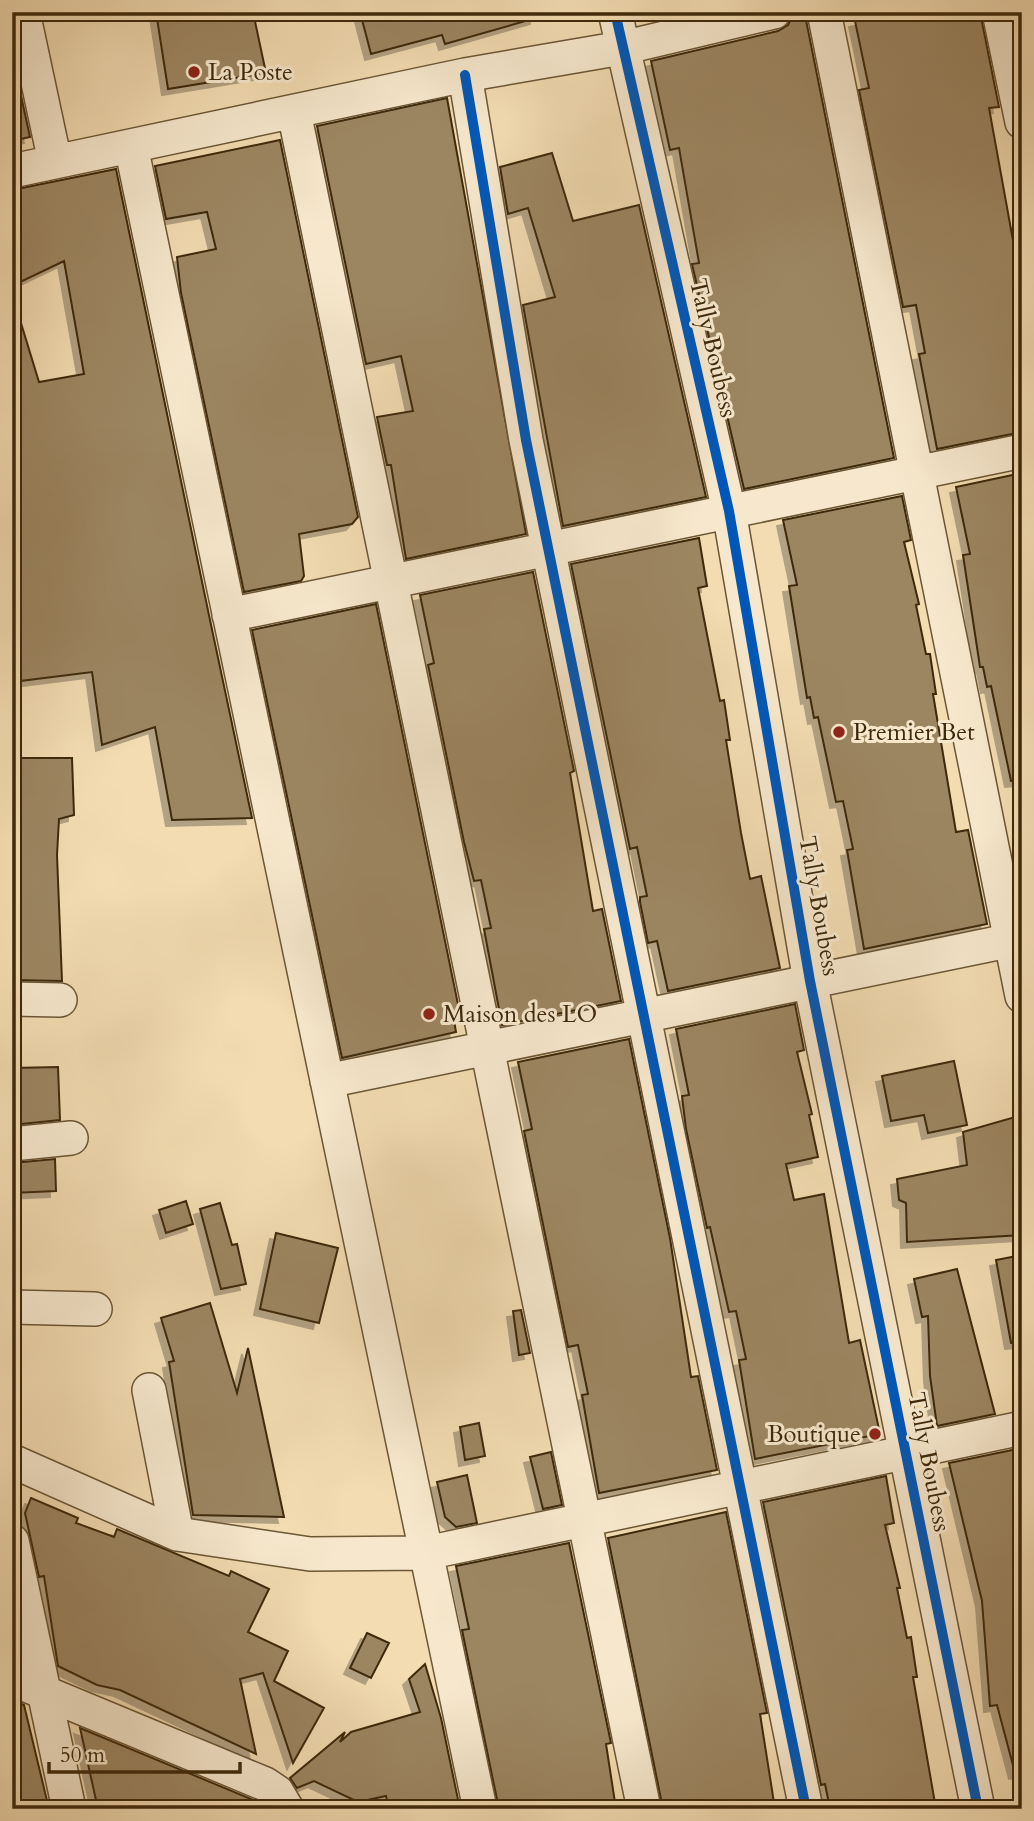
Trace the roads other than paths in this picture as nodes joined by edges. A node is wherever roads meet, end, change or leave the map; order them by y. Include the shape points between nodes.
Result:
1 (23, 12) edge
2 (615, 12) edge
3 (774, 12) edge
4 (824, 12) edge
5 (999, 12) edge
6 (622, 48) junction
7 (466, 75) junction
8 (294, 111) junction
9 (1022, 122) edge
10 (131, 146) junction
11 (55, 162) junction
12 (12, 171) edge
13 (1022, 451) edge
14 (917, 473) junction
15 (729, 511) junction
16 (548, 550) junction
17 (391, 582) junction
18 (229, 615) junction
19 (1016, 939) edge
20 (810, 981) junction
21 (1022, 996) edge
22 (12, 999) edge
23 (60, 1000) dead end
24 (644, 1016) junction
25 (487, 1048) junction
26 (327, 1081) junction
27 (71, 1138) dead end
28 (12, 1144) edge
29 (12, 1307) edge
30 (95, 1309) dead end
31 (149, 1390) dead end
32 (1022, 1428) edge
33 (906, 1451) junction
34 (12, 1461) edge
35 (740, 1488) junction
36 (584, 1520) junction
37 (177, 1534) junction
38 (12, 1541) edge
39 (426, 1553) junction
40 (12, 1679) edge
41 (46, 1694) junction
42 (69, 1809) edge
43 (287, 1809) edge
44 (480, 1809) edge
45 (643, 1809) edge
46 (806, 1809) edge
47 (978, 1809) edge

1 - 11 street
2 - 6 street, Tally Boubess
3 - 6 street
4 - 14 street
5 - 9 street
6 - 7 street
6 - 15 street, Tally Boubess
7 - 8 street
7 - 16 street
8 - 10 street
8 - 17 street
10 - 11 street
10 - 18 street
11 - 12 street
13 - 14 street
14 - 15 street
14 - 19 street
15 - 16 street
15 - 20 street, Tally Boubess
16 - 17 street
16 - 24 street
17 - 18 street
17 - 25 street
18 - 26 street
19 - 20 street
19 - 21 street
20 - 24 street
20 - 33 street, Tally Boubess
22 - 23 street
24 - 25 street
24 - 35 street
25 - 26 street
25 - 36 street
26 - 39 street
27 - 28 street
29 - 30 street
31 - 37 street
32 - 33 street
33 - 35 street
33 - 47 street, Tally Boubess
34 - 37 street
35 - 36 street
35 - 46 street
36 - 39 street
36 - 45 street
37 - 39 street via 310,1555
38 - 41 street
39 - 44 street
40 - 41 street
41 - 42 street
41 - 43 street via 265,1784 277,1792

